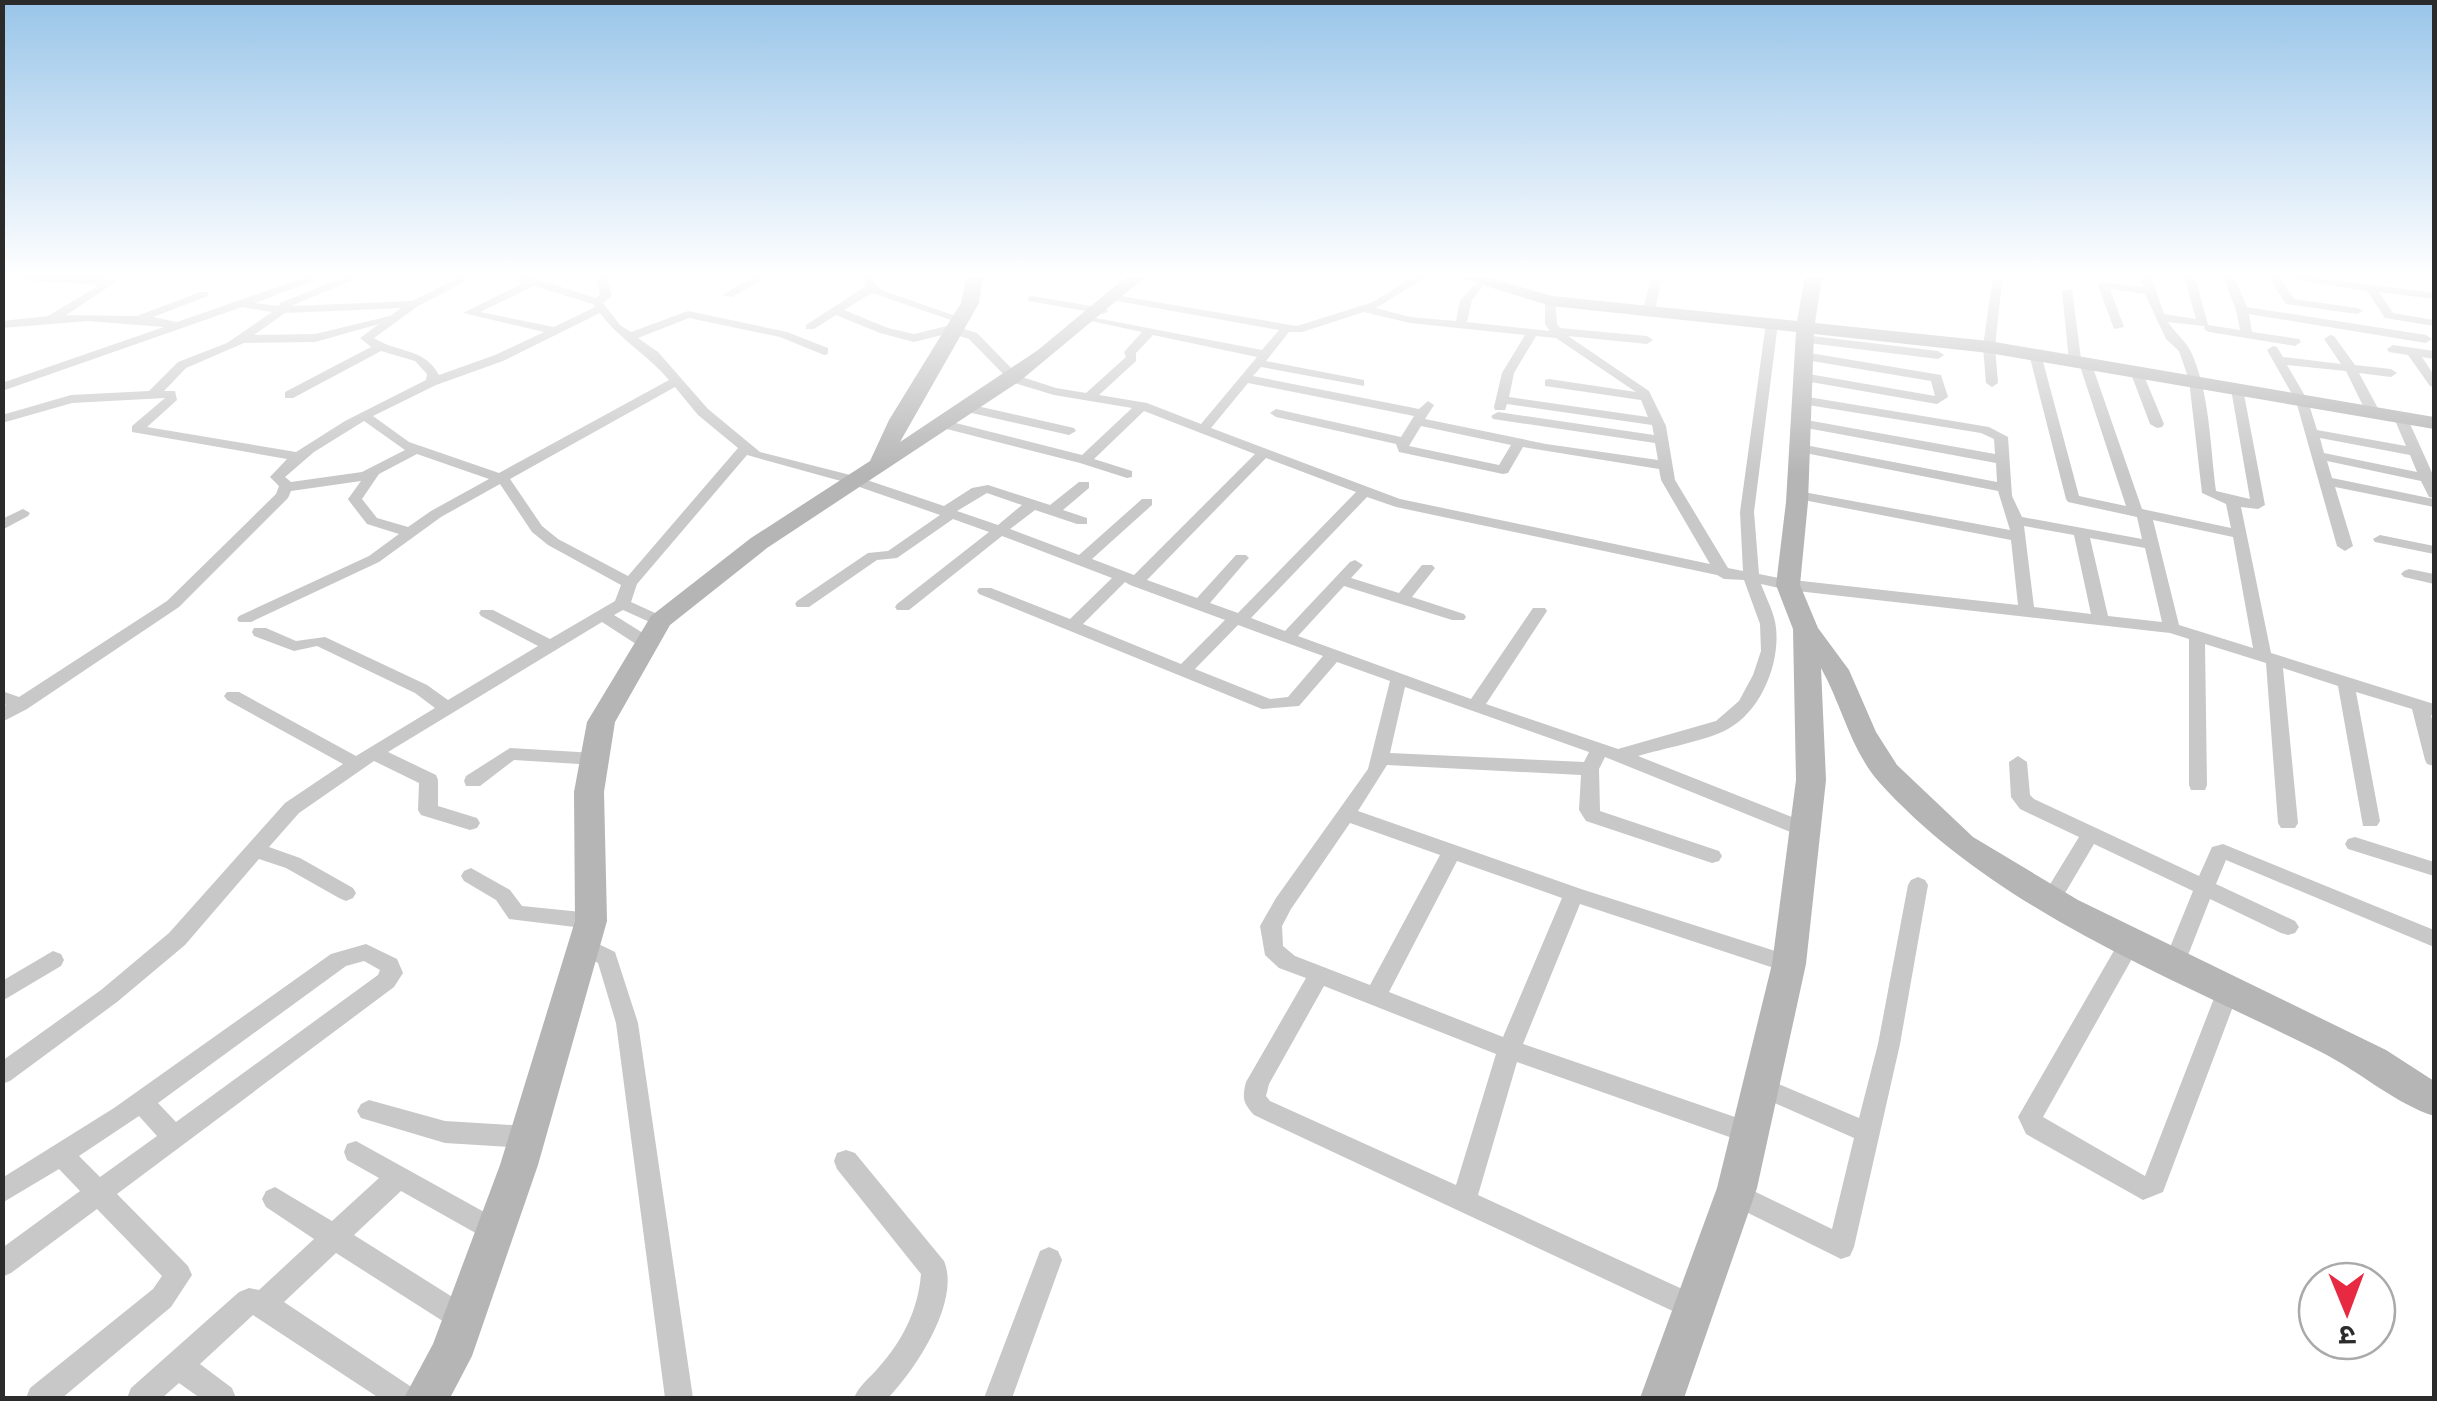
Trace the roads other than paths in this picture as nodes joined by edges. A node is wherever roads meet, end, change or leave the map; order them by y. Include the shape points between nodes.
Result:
1 (126, 342) edge
2 (235, 342) edge
3 (372, 342) edge
4 (528, 342) edge
5 (636, 342) edge
6 (803, 342) edge
7 (947, 342) edge
8 (984, 342) edge
9 (1062, 342) edge
10 (1139, 342) edge
11 (1193, 342) edge
12 (1276, 342) edge
13 (1527, 342) edge
14 (1571, 342) edge
15 (1770, 342) edge
16 (1782, 342) edge
17 (1807, 342) edge
18 (1990, 342) edge
19 (2078, 342) edge
20 (2179, 342) edge
21 (2333, 342) edge
22 (1989, 347) junction
23 (380, 348) junction
24 (2393, 349) dead end
25 (824, 351) dead end
26 (2412, 352) junction
27 (2035, 354) junction
28 (1938, 355) dead end
29 (2434, 355) edge
30 (1263, 359) junction
31 (2080, 361) junction
32 (2351, 368) junction
33 (2136, 370) junction
34 (2391, 373) dead end
35 (1015, 379) junction
36 (1247, 379) junction
37 (676, 380) junction
38 (2194, 380) junction
39 (1803, 381) junction
40 (432, 382) junction
41 (1992, 382) dead end
42 (1360, 383) dead end
43 (2434, 383) edge
44 (1549, 384) dead end
45 (2, 387) edge
46 (2238, 389) junction
47 (154, 392) junction
48 (290, 394) dead end
49 (1646, 396) junction
50 (1088, 398) junction
51 (1502, 400) junction
52 (2302, 401) junction
53 (1142, 406) junction
54 (968, 408) junction
55 (1276, 413) dead end
56 (1423, 414) junction
57 (2374, 414) junction
58 (366, 416) junction
59 (1498, 416) junction
60 (2402, 418) junction
61 (2, 419) edge
62 (1657, 422) junction
63 (2434, 423) edge
64 (944, 424) junction
65 (2157, 424) dead end
66 (1204, 428) junction
67 (1069, 431) dead end
68 (2312, 433) junction
69 (1490, 436) junction
70 (1662, 440) junction
71 (1405, 442) junction
72 (1519, 442) junction
73 (745, 449) junction
74 (416, 450) junction
75 (2417, 452) junction
76 (1262, 455) junction
77 (2320, 456) junction
78 (300, 457) junction
79 (1085, 460) junction
80 (2004, 460) junction
81 (1664, 465) junction
82 (866, 473) junction
83 (368, 474) junction
84 (1127, 474) dead end
85 (2428, 478) junction
86 (502, 479) junction
87 (2329, 482) junction
88 (1084, 485) dead end
89 (287, 487) junction
90 (2005, 488) junction
91 (1364, 491) junction
92 (2434, 494) edge
93 (1798, 495) junction
94 (2233, 501) junction
95 (1147, 502) dead end
96 (2434, 503) edge
97 (1033, 504) junction
98 (1052, 511) junction
99 (23, 513) dead end
100 (948, 513) junction
101 (2140, 514) junction
102 (1082, 520) dead end
103 (2, 526) edge
104 (2016, 528) junction
105 (1000, 531) junction
106 (406, 532) junction
107 (2081, 532) junction
108 (2240, 534) junction
109 (2380, 539) dead end
110 (2151, 544) junction
111 (2344, 546) dead end
112 (2434, 550) edge
113 (1241, 558) dead end
114 (1080, 562) junction
115 (1355, 566) dead end
116 (1427, 568) dead end
117 (1724, 574) junction
118 (2409, 574) dead end
119 (1751, 578) junction
120 (1129, 580) junction
121 (1342, 580) junction
122 (2434, 580) edge
123 (630, 583) junction
124 (1788, 584) junction
125 (985, 591) dead end
126 (1402, 600) junction
127 (622, 604) junction
128 (803, 604) dead end
129 (1199, 605) junction
130 (903, 607) dead end
131 (1540, 611) dead end
132 (2027, 612) junction
133 (487, 613) dead end
134 (602, 615) junction
135 (1458, 617) dead end
136 (245, 619) dead end
137 (1238, 619) junction
138 (2101, 620) junction
139 (1072, 625) junction
140 (2172, 628) junction
141 (1806, 629) junction
142 (260, 632) dead end
143 (652, 632) junction
144 (2197, 636) junction
145 (1288, 637) junction
146 (550, 646) junction
147 (1334, 654) junction
148 (2269, 657) junction
149 (1184, 670) junction
150 (1399, 678) junction
151 (2346, 681) junction
152 (2, 696) edge
153 (233, 696) dead end
154 (21, 706) junction
155 (1475, 707) junction
156 (2427, 707) edge
157 (448, 708) junction
158 (2, 716) edge
159 (1609, 752) junction
160 (365, 758) junction
161 (1382, 758) junction
162 (595, 759) junction
163 (2434, 760) edge
164 (2018, 762) dead end
165 (1590, 769) junction
166 (473, 781) dead end
167 (2198, 785) dead end
168 (1348, 816) junction
169 (2370, 821) dead end
170 (470, 823) dead end
171 (2288, 823) dead end
172 (1805, 830) junction
173 (2090, 834) junction
174 (2355, 844) dead end
175 (254, 849) junction
176 (1452, 852) junction
177 (1712, 856) dead end
178 (2434, 870) edge
179 (471, 876) dead end
180 (1918, 884) dead end
181 (2204, 889) junction
182 (346, 893) dead end
183 (1574, 894) junction
184 (2051, 899) junction
185 (2288, 927) dead end
186 (587, 933) junction
187 (2434, 939) edge
188 (2132, 940) junction
189 (52, 960) dead end
190 (2175, 962) junction
191 (1789, 964) junction
192 (1318, 975) junction
193 (2229, 988) junction
194 (2, 992) edge
195 (1375, 997) junction
196 (1509, 1049) junction
197 (2, 1074) edge
198 (1762, 1087) junction
199 (2434, 1100) edge
200 (141, 1102) junction
201 (369, 1111) dead end
202 (1868, 1132) junction
203 (1752, 1134) junction
204 (174, 1137) junction
205 (528, 1137) junction
206 (356, 1152) dead end
207 (61, 1154) junction
208 (846, 1161) dead end
209 (398, 1178) junction
210 (100, 1191) junction
211 (2, 1192) edge
212 (1735, 1194) junction
213 (275, 1199) dead end
214 (1464, 1200) junction
215 (495, 1232) junction
216 (336, 1238) junction
217 (1050, 1260) dead end
218 (2, 1264) edge
219 (264, 1304) junction
220 (1694, 1308) junction
221 (463, 1320) junction
222 (179, 1365) junction
223 (40, 1398) edge
224 (142, 1398) edge
225 (222, 1398) edge
226 (403, 1398) edge
227 (426, 1398) edge
228 (679, 1398) edge
229 (868, 1398) edge
230 (998, 1398) edge
231 (1662, 1398) edge

1 - 45 street
2 - 47 street via 182,365
3 - 23 street
4 - 40 street
5 - 37 street
6 - 25 street
7 - 82 street via 910,420
8 - 35 street
9 - 35 street
10 - 50 street via 1132,358
11 - 30 street
12 - 30 street
13 - 51 street via 1508,372
14 - 49 street
15 - 119 street via 1748,512
16 - 39 street
17 - 39 street
18 - 22 street
19 - 31 street
20 - 38 street
21 - 32 street
22 - 27 street
22 - 39 street
22 - 41 street
23 - 40 street via 419,358 433,373
23 - 48 street
24 - 26 street
26 - 29 street
26 - 43 street
27 - 31 street
27 - 101 street via 2070,495 2084,504
28 - 39 street
30 - 36 street
30 - 42 street
31 - 33 street
31 - 101 street
32 - 34 street
32 - 52 street via 2276,355
32 - 57 street
33 - 38 street
33 - 65 street
35 - 50 street
35 - 54 street
36 - 56 street
36 - 66 street
37 - 73 street
37 - 86 street
38 - 46 street
38 - 94 street via 2209,493
39 - 39 street via 1937,378 1942,397 1937,400
39 - 80 street
39 - 80 street via 1984,430 2001,437
39 - 90 street
39 - 93 street
40 - 58 street
44 - 49 street
46 - 52 street
46 - 94 street via 2258,505
47 - 61 street via 70,399
47 - 78 street via 174,395 137,429
49 - 62 street
50 - 53 street
51 - 59 street
51 - 62 street
52 - 57 street
52 - 68 street
53 - 66 street
53 - 79 street
54 - 64 street
54 - 67 street
55 - 71 street
56 - 69 street
56 - 71 street
57 - 60 street
58 - 74 street
58 - 78 street
59 - 69 street
59 - 70 street
60 - 63 street
60 - 75 street
62 - 70 street
64 - 79 street
64 - 82 street
66 - 76 street
68 - 75 street
68 - 77 street
69 - 72 street
70 - 81 street
71 - 72 street via 1404,449 1503,470
72 - 81 street
73 - 82 street
73 - 123 street
74 - 83 street
74 - 86 street
75 - 85 street
76 - 91 street
76 - 120 street
77 - 85 street
77 - 87 street
78 - 89 street via 277,477
79 - 84 street
80 - 90 street
81 - 117 street
82 - 100 street
82 - 143 street via 759,543
83 - 89 street
83 - 106 street via 375,477 355,499 372,521
85 - 92 street
86 - 106 street
86 - 123 street via 553,542
87 - 96 street
87 - 111 street
88 - 98 street
89 - 154 street via 173,604
90 - 104 street
91 - 117 street
91 - 137 street
93 - 104 street
93 - 124 street
94 - 108 street
95 - 114 street
97 - 98 street
97 - 100 street via 982,488
97 - 105 street
98 - 102 street
99 - 103 street
100 - 105 street
100 - 128 street
101 - 108 street
101 - 110 street
104 - 107 street
104 - 132 street
105 - 114 street
105 - 130 street
106 - 136 street via 374,559
107 - 110 street
107 - 138 street
108 - 148 street
109 - 112 street
110 - 140 street
113 - 129 street
114 - 120 street
115 - 121 street
116 - 126 street
117 - 119 street
118 - 122 street
119 - 124 street
119 - 159 street via 1768,624 1768,651 1746,704 1722,725
120 - 129 street
120 - 139 street
121 - 126 street
121 - 145 street
123 - 127 street
124 - 132 street
124 - 141 street
125 - 139 street
126 - 135 street
127 - 134 street
127 - 143 street
129 - 137 street
131 - 155 street
132 - 138 street
133 - 146 street
134 - 143 street
134 - 146 street
137 - 145 street
137 - 149 street
138 - 140 street
139 - 149 street
140 - 144 street
141 - 172 street via 1811,780
141 - 184 street via 1836,670 1887,772 1962,845
142 - 157 street via 294,646 319,641
143 - 162 street via 601,722
144 - 148 street
144 - 167 street
145 - 147 street
146 - 157 street
147 - 149 street via 1286,705 1252,699
147 - 150 street
148 - 151 street
148 - 171 street
150 - 155 street
150 - 161 street
151 - 156 street
151 - 169 street
152 - 154 street
153 - 160 street via 290,731
154 - 158 street
155 - 159 street
156 - 163 street
157 - 160 street
159 - 165 street
159 - 172 street
160 - 170 street via 429,780 428,810
160 - 175 street via 292,808
161 - 165 street
161 - 168 street
162 - 166 street via 510,754
162 - 186 street via 588,792
164 - 173 street via 2023,800
165 - 177 street via 1593,816
168 - 176 street
168 - 192 street via 1270,926 1273,950
172 - 191 street
173 - 181 street
173 - 184 street
174 - 178 street
175 - 182 street
175 - 197 street via 178,939
176 - 183 street
176 - 195 street
179 - 186 street via 503,895 516,913
180 - 202 street
181 - 185 street
181 - 187 street via 2223,851
181 - 190 street
183 - 191 street
183 - 196 street
184 - 188 street
186 - 205 street
186 - 228 street via 607,958 627,1023
188 - 190 street
188 - 193 street via 2030,1118 2143,1188 2154,1184
189 - 194 street
190 - 193 street
191 - 198 street
192 - 195 street
192 - 214 street via 1254,1099 1283,1119
193 - 199 street via 2374,1061
195 - 196 street
196 - 203 street
196 - 214 street
198 - 202 street
198 - 203 street
200 - 204 street
200 - 204 street via 339,960 366,952 389,965 386,981
200 - 207 street
201 - 205 street via 445,1132
202 - 212 street via 1840,1247
203 - 212 street
204 - 210 street
205 - 215 street
206 - 209 street
207 - 210 street
207 - 211 street
208 - 229 street via 935,1270 908,1353
209 - 215 street
209 - 216 street
210 - 218 street
210 - 223 street via 179,1274 162,1298
212 - 220 street
213 - 216 street
214 - 220 street
215 - 221 street
216 - 219 street
216 - 221 street
217 - 230 street
219 - 222 street via 240,1307
219 - 226 street
220 - 231 street
221 - 227 street
222 - 224 street
222 - 225 street

